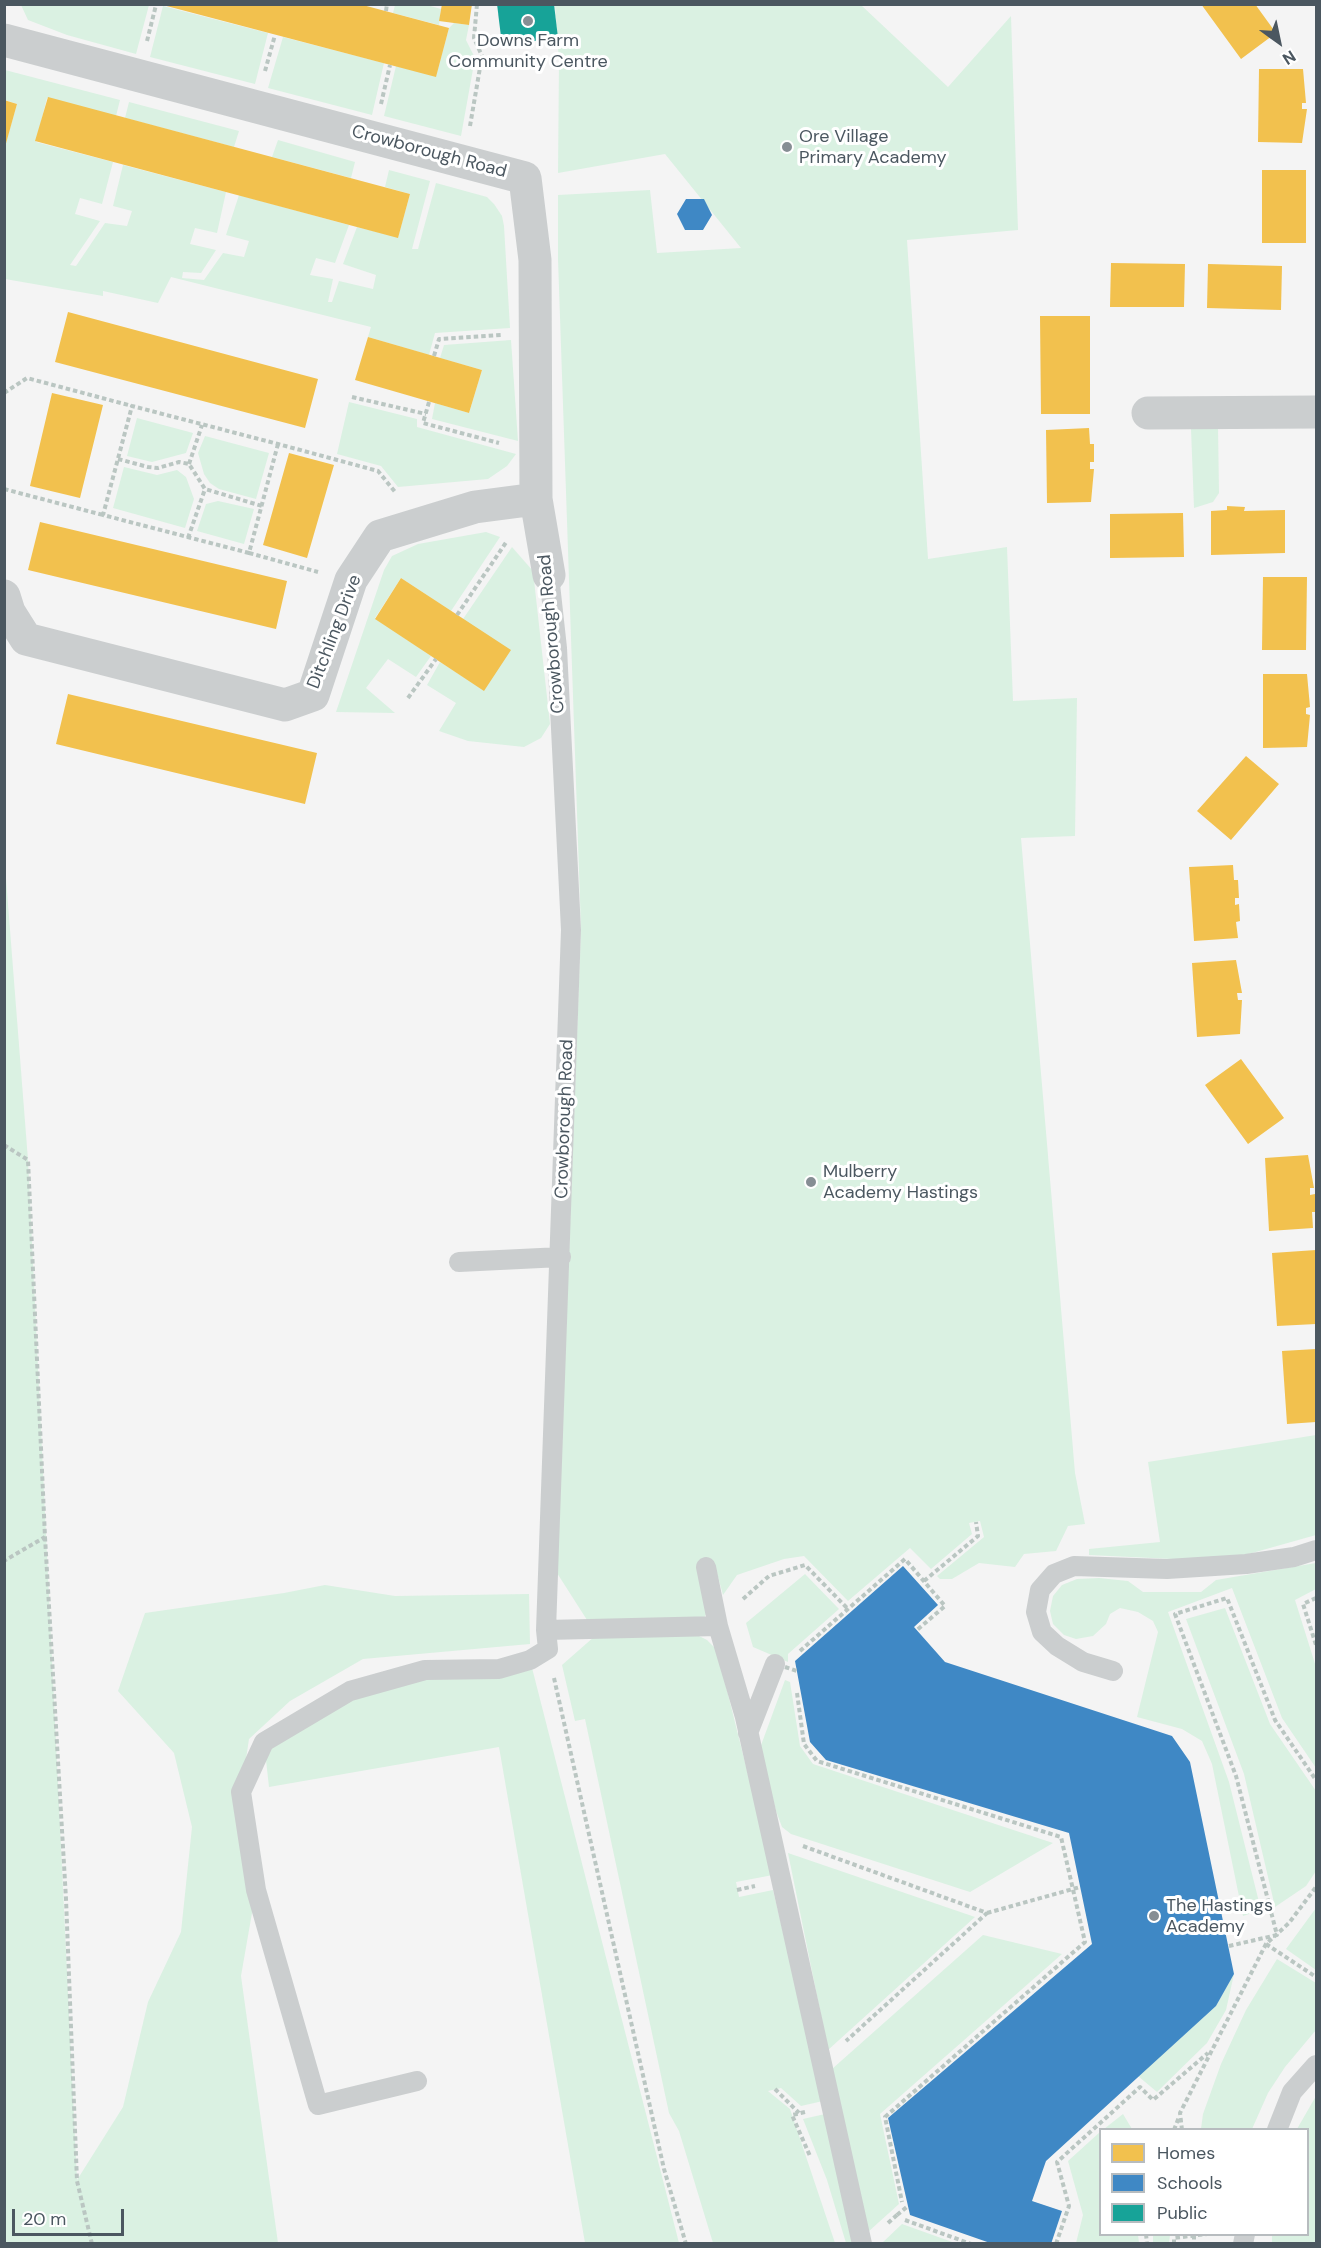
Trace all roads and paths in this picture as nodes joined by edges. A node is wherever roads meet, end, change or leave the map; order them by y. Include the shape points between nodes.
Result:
1 (156, 4) edge
2 (387, 4) edge
3 (477, 4) edge
4 (386, 11) dead end
5 (275, 35) dead end
6 (4, 40) edge
7 (144, 51) dead end
8 (390, 65) dead end
9 (263, 81) dead end
10 (379, 111) dead end
11 (463, 162) junction
12 (506, 335) dead end
13 (434, 356) dead end
14 (4, 393) edge
15 (352, 397) dead end
16 (429, 402) dead end
17 (132, 406) junction
18 (1317, 412) edge
19 (1148, 413) dead end
20 (426, 414) junction
21 (202, 424) junction
22 (501, 443) dead end
23 (278, 444) junction
24 (118, 459) junction
25 (189, 464) junction
26 (4, 489) edge
27 (205, 489) junction
28 (396, 494) dead end
29 (536, 499) junction
30 (261, 506) junction
31 (103, 515) junction
32 (188, 538) junction
33 (249, 553) junction
34 (327, 574) dead end
35 (549, 575) joint
36 (4, 596) edge
37 (457, 615) dead end
38 (436, 659) dead end
39 (408, 698) dead end
40 (4, 1145) edge
41 (561, 1257) junction
42 (459, 1262) dead end
43 (976, 1522) dead end
44 (45, 1536) junction
45 (1317, 1550) edge
46 (4, 1561) edge
47 (706, 1567) dead end
48 (924, 1581) junction
49 (1317, 1598) edge
50 (736, 1605) dead end
51 (847, 1608) junction
52 (718, 1626) junction
53 (917, 1630) dead end
54 (547, 1640) junction
55 (1317, 1645) edge
56 (784, 1663) junction
57 (796, 1671) dead end
58 (1113, 1671) dead end
59 (796, 1691) dead end
60 (748, 1733) junction
61 (1317, 1780) edge
62 (771, 1835) junction
63 (1080, 1887) dead end
64 (1317, 1887) edge
65 (1072, 1889) junction
66 (987, 1913) junction
67 (1276, 1935) junction
68 (1266, 1944) junction
69 (1229, 1946) dead end
70 (1317, 1977) edge
71 (1208, 2053) junction
72 (823, 2062) junction
73 (1317, 2065) edge
74 (417, 2081) dead end
75 (776, 2089) dead end
76 (1180, 2113) junction
77 (799, 2114) dead end
78 (1175, 2128) edge
79 (1182, 2128) edge
80 (1278, 2128) edge
81 (902, 2202) dead end
82 (908, 2206) dead end
83 (897, 2215) dead end
84 (905, 2220) dead end
85 (1194, 2236) edge
86 (92, 2244) edge
87 (686, 2244) edge
88 (862, 2244) edge
89 (971, 2244) edge
90 (1056, 2244) edge
91 (1174, 2244) edge
92 (1194, 2244) edge

1 - 7 path
2 - 4 path
3 - 11 path via 474,38 482,56
5 - 9 path
6 - 11 street, Crowborough Road
8 - 10 path
11 - 29 street, Crowborough Road via 525,178 535,260
12 - 13 path via 439,339
14 - 17 path via 27,378
15 - 20 path
16 - 20 path
17 - 21 path
17 - 24 path
18 - 19 street
20 - 22 path via 423,423
21 - 23 path
21 - 25 path
23 - 28 path via 378,471
23 - 30 path
24 - 25 path via 158,468 179,462
24 - 31 path
25 - 27 path
26 - 31 path
27 - 30 path
27 - 32 path
29 - 35 street, Crowborough Road
29 - 36 street, Ditchling Drive via 475,507 380,536 351,580 313,695 285,705 26,639
29 - 37 path
30 - 33 path
31 - 32 path
32 - 33 path
33 - 34 path
35 - 41 lane, Crowborough Road via 557,648 571,930
38 - 39 path
40 - 44 path via 28,1160
41 - 42 lane
41 - 54 lane, Crowborough Road
43 - 48 path via 978,1536
44 - 46 path
44 - 86 path via 77,2181
45 - 58 lane via 1246,1564 1167,1569 1082,1566 1054,1574 1040,1590 1036,1612 1042,1632 1083,1662
47 - 52 lane
48 - 51 path via 904,1559
48 - 53 path via 945,1606
49 - 55 path via 1303,1604
50 - 51 path via 769,1576 805,1564
51 - 56 path
52 - 54 lane
52 - 60 lane
54 - 74 lane via 530,1660 499,1669 425,1670 350,1690 264,1742 241,1792 256,1890 318,2105
54 - 87 path via 664,2169
56 - 57 path, bridge
56 - 60 lane
59 - 65 path via 804,1744 817,1761 1061,1838
60 - 62 lane
61 - 67 path via 1275,1720 1227,1598 1175,1614 1236,1776
62 - 66 path
62 - 72 lane
63 - 65 path
64 - 67 path
65 - 66 path
65 - 81 path via 1085,1942 885,2117
66 - 72 path
67 - 68 path
67 - 69 path
68 - 70 path
68 - 71 path
71 - 76 path
71 - 90 path via 1153,2100 1140,2087 1058,2162 1069,2206
72 - 88 lane
73 - 80 lane via 1292,2092
75 - 77 path
76 - 78 path
76 - 79 path
82 - 83 path, bridge
84 - 89 path
85 - 91 path via 1174,2238
85 - 92 path

